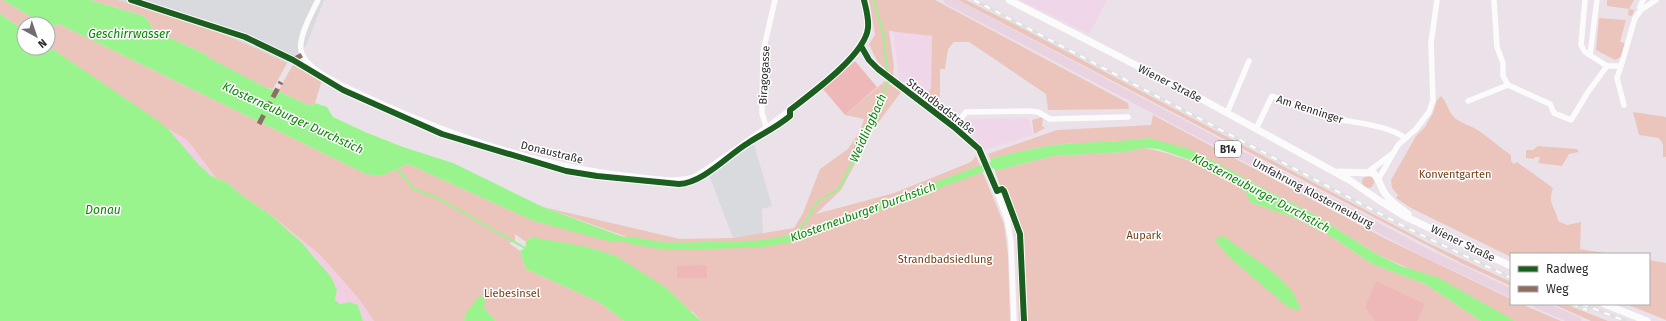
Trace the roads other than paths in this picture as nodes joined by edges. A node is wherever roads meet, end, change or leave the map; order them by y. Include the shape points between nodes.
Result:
1 (318, 0) edge
2 (775, 0) edge
3 (864, 0) edge
4 (948, 0) edge
5 (1009, 0) edge
6 (1437, 0) edge
7 (1494, 0) edge
8 (1585, 0) edge
9 (1597, 0) edge
10 (1643, 0) edge
11 (1656, 0) edge
12 (1641, 10) junction
13 (861, 46) junction
14 (1590, 56) junction
15 (1249, 61) dead end
16 (1607, 66) junction
17 (1621, 66) junction
18 (1508, 84) junction
19 (1468, 101) dead end
20 (1624, 105) dead end
21 (1227, 113) junction
22 (1128, 117) dead end
23 (765, 124) junction
24 (954, 127) junction
25 (1256, 129) junction
26 (1405, 138) junction
27 (1393, 154) junction
28 (1329, 170) junction
29 (1365, 172) junction
30 (1379, 181) junction
31 (1359, 186) junction
32 (1366, 191) junction
33 (1416, 220) junction
34 (1510, 266) edge
35 (1510, 292) edge
36 (1539, 305) edge
37 (1607, 305) edge
38 (1014, 321) edge
39 (1577, 321) edge
40 (1648, 321) edge

1 - 23 street, Donaustraße via 302,37 300,50 311,65 351,90 440,129 563,166 652,178 687,179 696,176
2 - 23 street, Biragogasse via 763,52 762,113
3 - 13 street, Donaustraße via 868,27
4 - 35 main road, Umfahrung Klosterneuburg / B14 via 1426,253
5 - 21 street, Wiener Straße
6 - 26 street via 1431,43 1433,100 1429,112
7 - 18 street via 1497,47 1503,63 1503,76
8 - 14 street via 1581,45
9 - 14 street
10 - 12 street
11 - 12 street
12 - 17 street via 1630,32
13 - 23 street, Donaustraße via 814,91
13 - 24 street, Strandbadstraße via 868,60 878,69
14 - 16 street
15 - 21 street
16 - 17 street
16 - 18 street via 1571,120 1554,113 1550,104
17 - 20 street via 1617,78
18 - 19 street
21 - 25 street, Wiener Straße
22 - 24 street via 1050,119 1038,112 1030,111 966,112
24 - 38 street, Strandbadstraße via 983,155 1007,219 1011,242
25 - 26 street, Am Renninger via 1272,96 1316,113 1374,127
25 - 28 street, Wiener Straße
26 - 27 street
27 - 29 street
27 - 30 street
28 - 29 street, Wiener Straße via 1344,173
28 - 31 street, Wiener Straße
29 - 30 street, Wiener Straße via 1375,174
29 - 31 street via 1358,178
30 - 32 street via 1375,189
30 - 33 street, Wiener Straße via 1393,203
31 - 32 street, Wiener Straße
32 - 33 street, Wiener Straße via 1393,210
33 - 34 street, Wiener Straße
36 - 39 main road
37 - 40 street

